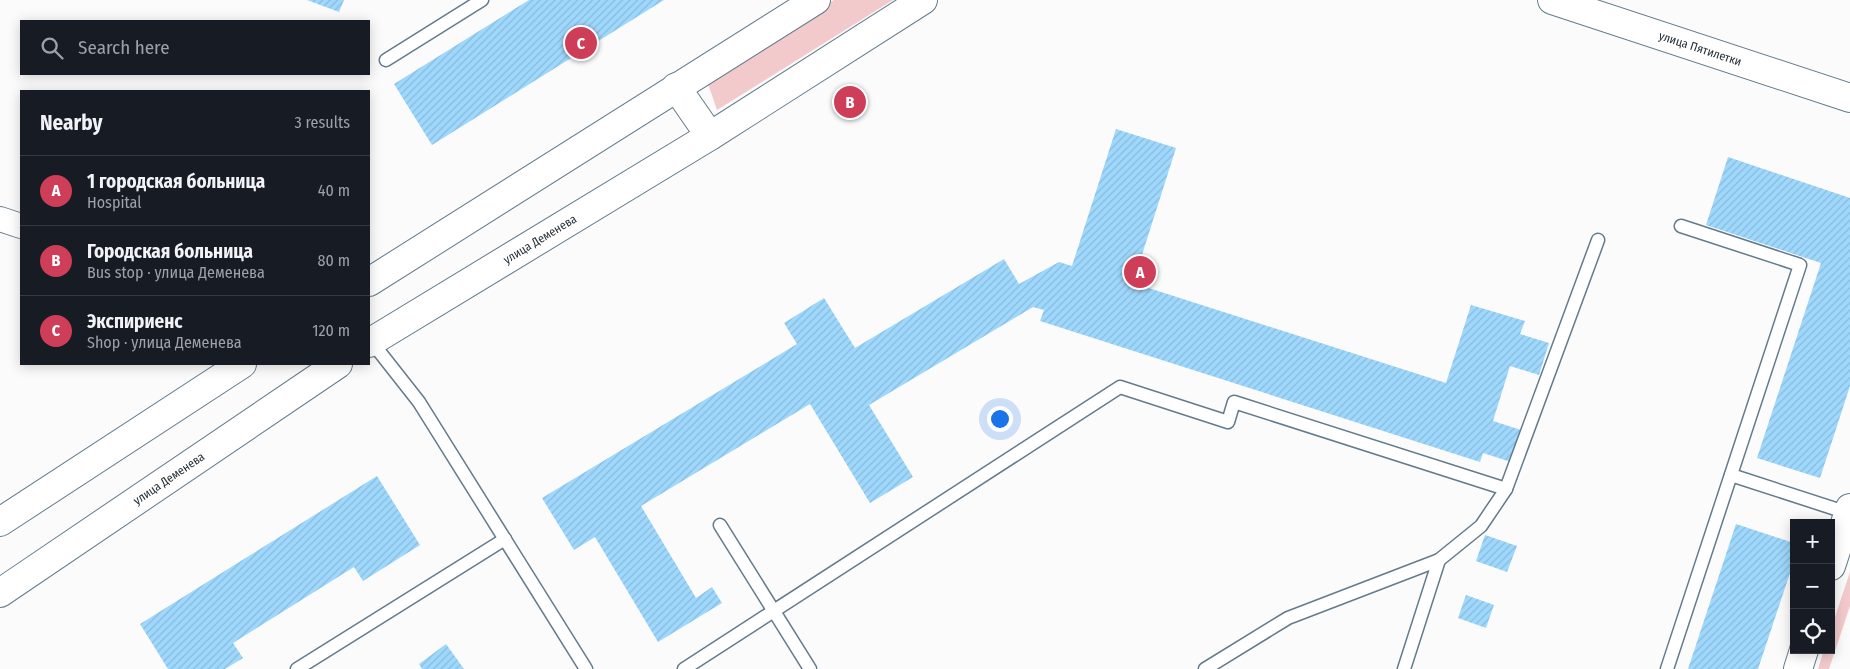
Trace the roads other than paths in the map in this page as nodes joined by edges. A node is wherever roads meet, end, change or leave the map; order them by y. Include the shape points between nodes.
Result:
1 (482, 0) edge
2 (816, 0) edge
3 (923, 0) edge
4 (1552, 0) edge
5 (386, 60) dead end
6 (676, 87) junction
7 (1850, 98) edge
8 (710, 136) junction
9 (0, 219) edge
10 (20, 226) edge
11 (1681, 226) dead end
12 (1598, 240) dead end
13 (370, 281) edge
14 (370, 342) edge
15 (240, 365) edge
16 (337, 365) edge
17 (1731, 475) junction
18 (1506, 489) junction
19 (1849, 510) edge
20 (0, 522) edge
21 (720, 525) dead end
22 (505, 540) junction
23 (1440, 560) junction
24 (1832, 564) edge
25 (0, 593) edge
26 (774, 611) junction
27 (1803, 654) edge
28 (298, 669) edge
29 (586, 669) edge
30 (684, 669) edge
31 (810, 669) edge
32 (1205, 669) edge
33 (1404, 669) edge
34 (1667, 669) edge
35 (1798, 669) edge

1 - 5 lane
2 - 6 main road
3 - 8 main road, улица Деменева
4 - 7 main road, улица Пятилетки
6 - 8 main road
6 - 13 main road
8 - 14 main road, улица Деменева
9 - 10 street
11 - 17 lane via 1800,265
12 - 18 lane
14 - 22 lane via 419,402
15 - 20 main road
16 - 25 main road, улица Деменева
17 - 19 lane
17 - 34 lane
18 - 23 lane via 1481,526
18 - 26 lane via 1234,402 1228,422 1120,387
19 - 24 main road
21 - 26 lane
22 - 28 lane
22 - 29 lane
23 - 32 lane via 1288,618
23 - 33 lane
26 - 30 lane
26 - 31 lane
27 - 35 main road

